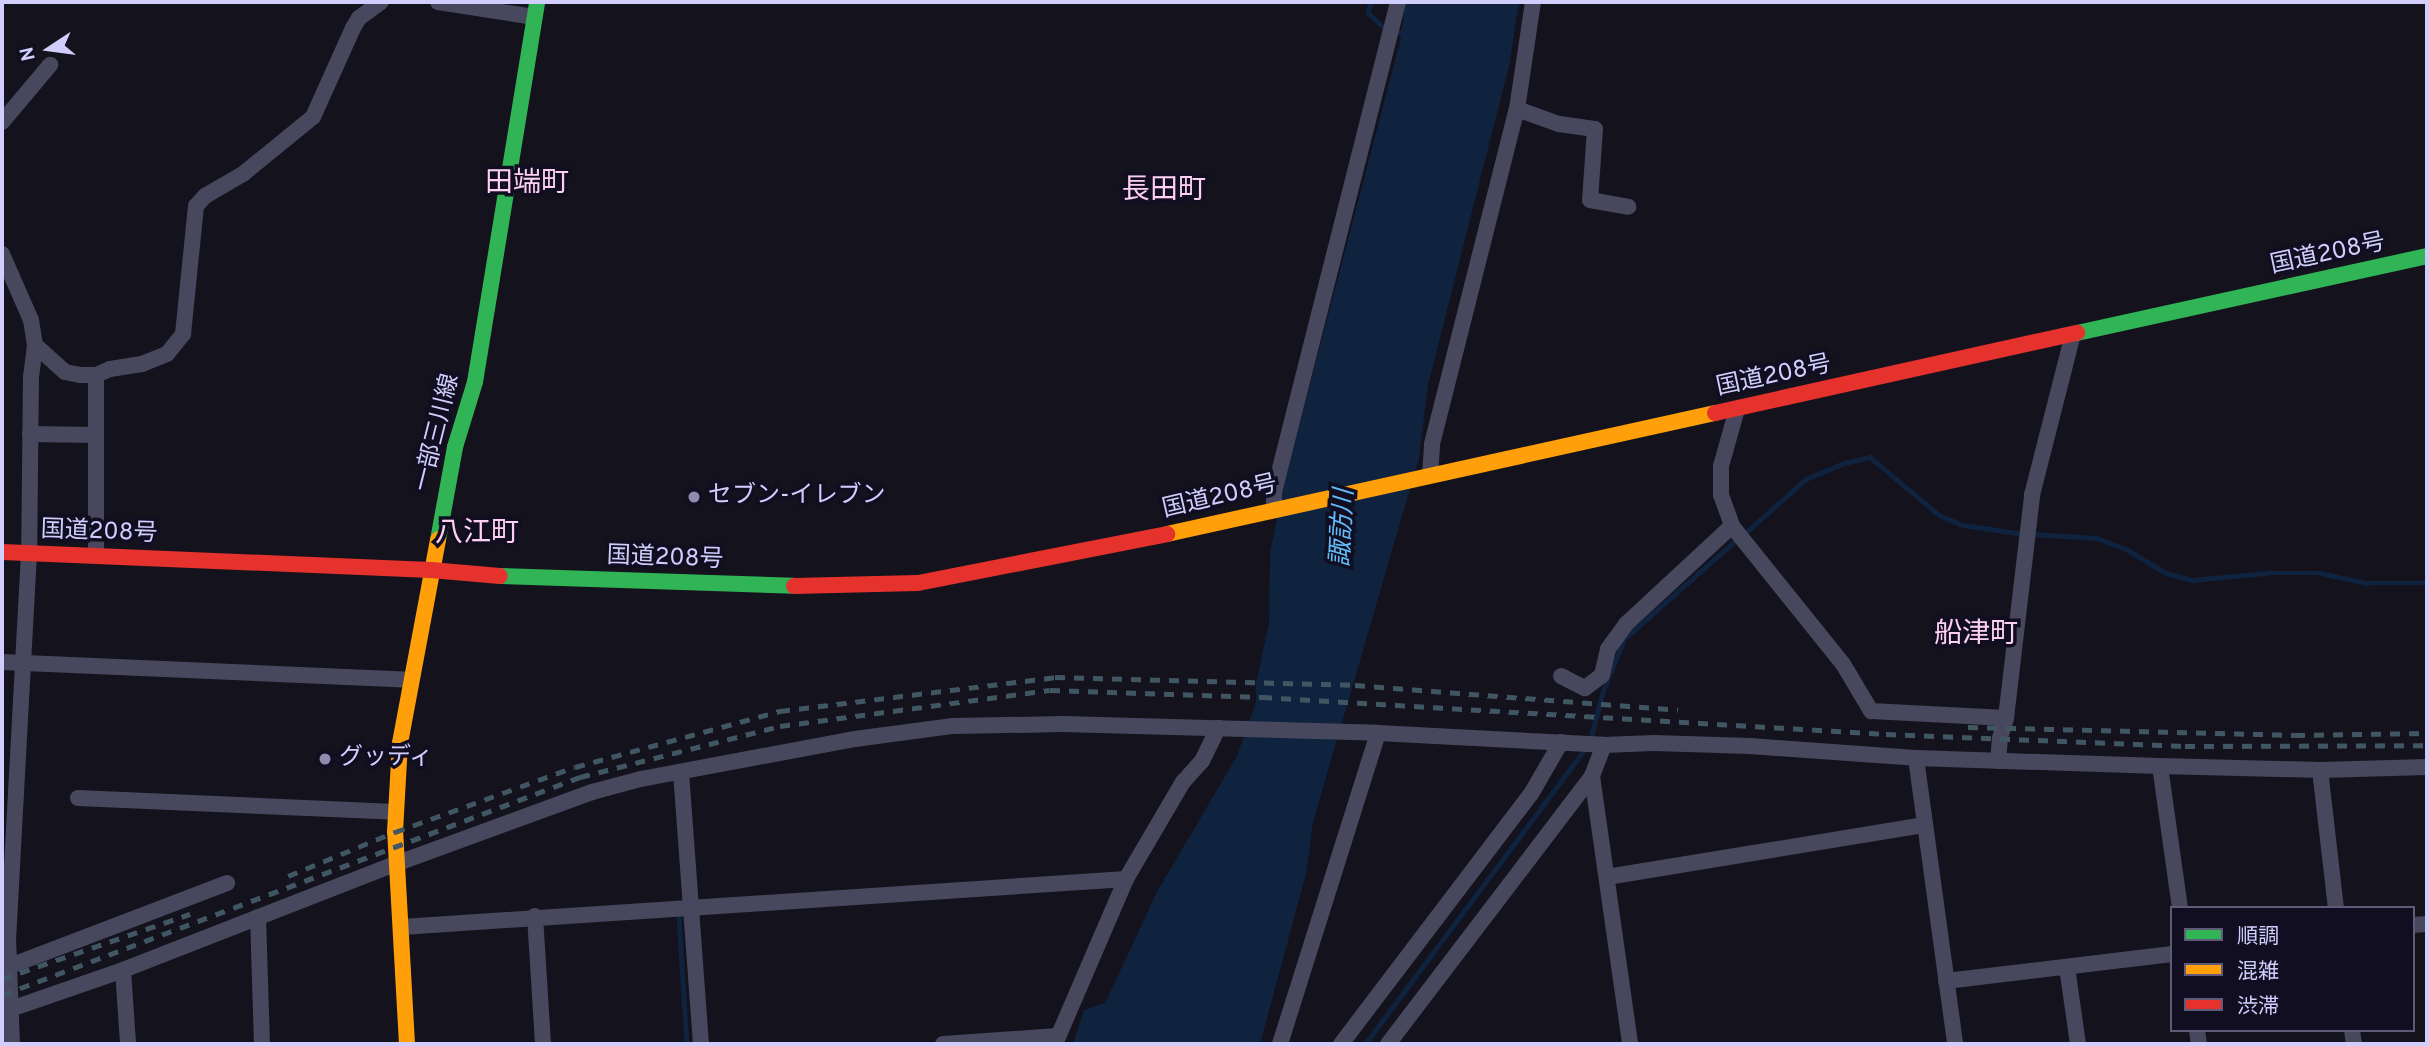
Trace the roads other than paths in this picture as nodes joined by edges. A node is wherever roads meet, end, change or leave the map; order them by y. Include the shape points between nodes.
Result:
1 (381, 2) edge
2 (438, 2) edge
3 (1398, 2) edge
4 (1533, 2) edge
5 (535, 10) edge
6 (50, 65) dead end
7 (1517, 109) junction
8 (2, 122) edge
9 (1628, 207) dead end
10 (2, 254) edge
11 (2427, 256) edge
12 (2073, 334) junction
13 (35, 345) junction
14 (96, 375) junction
15 (1737, 409) junction
16 (30, 434) junction
17 (96, 435) junction
18 (1430, 475) junction
19 (1279, 508) junction
20 (1732, 526) junction
21 (2, 552) edge
22 (29, 553) junction
23 (96, 555) junction
24 (431, 570) junction
25 (2, 662) edge
26 (21, 663) junction
27 (1561, 676) dead end
28 (410, 680) junction
29 (2006, 718) junction
30 (1218, 728) junction
31 (1378, 733) junction
32 (1560, 742) junction
33 (1604, 745) junction
34 (1916, 758) junction
35 (1998, 761) junction
36 (2160, 766) junction
37 (2427, 766) edge
38 (2320, 770) junction
39 (681, 772) junction
40 (1592, 776) junction
41 (8, 795) edge
42 (78, 798) dead end
43 (396, 812) junction
44 (1925, 825) junction
45 (398, 863) junction
46 (1607, 877) junction
47 (1126, 879) junction
48 (227, 883) dead end
49 (692, 905) junction
50 (2180, 906) edge
51 (2336, 906) edge
52 (535, 916) junction
53 (258, 917) junction
54 (402, 927) junction
55 (5, 937) edge
56 (2170, 954) edge
57 (2067, 967) junction
58 (5, 968) edge
59 (123, 970) junction
60 (1946, 981) junction
61 (6, 1011) edge
62 (1056, 1040) edge
63 (12, 1044) edge
64 (128, 1044) edge
65 (262, 1044) edge
66 (407, 1044) edge
67 (543, 1044) edge
68 (701, 1044) edge
69 (943, 1044) edge
70 (1280, 1044) edge
71 (1341, 1044) edge
72 (1388, 1044) edge
73 (1630, 1044) edge
74 (1955, 1044) edge
75 (2078, 1044) edge

1 - 14 street via 353,28 313,117 196,206 183,334 167,354
2 - 5 street
3 - 19 street via 1274,492
4 - 7 street
5 - 24 main road, 一部三川線 via 475,383 455,447
6 - 8 street
7 - 9 street via 1559,124 1595,129 1590,200
7 - 18 street via 1432,444
10 - 13 street via 31,320
11 - 12 main road, 国道208号
12 - 15 main road, 国道208号
12 - 29 street via 2032,495
13 - 14 street via 65,372
13 - 16 street
14 - 17 street
15 - 18 main road, 国道208号
15 - 20 street via 1721,466 1721,495
16 - 17 street
16 - 22 street
17 - 23 street
18 - 19 main road, 国道208号
19 - 24 main road, 国道208号 via 1062,557 918,583 793,586 510,577
20 - 27 street via 1626,624 1608,649 1602,675 1585,688
20 - 29 street via 1843,664 1871,711
21 - 22 main road, 国道208号
22 - 23 main road, 国道208号
22 - 26 street
23 - 24 main road, 国道208号
24 - 28 main road, 一部三川線
25 - 26 street
26 - 28 street
26 - 41 street
28 - 43 main road, 一部三川線
29 - 35 street
30 - 31 street
30 - 39 street via 953,726 855,739
30 - 47 street via 1202,761 1183,782
31 - 32 street
31 - 70 street
32 - 33 street
32 - 71 street via 1531,794
33 - 34 street via 1750,746
33 - 40 street
34 - 35 street
34 - 44 street
35 - 36 street
36 - 38 street
36 - 50 street
37 - 38 street
38 - 51 street
39 - 45 street via 592,792
39 - 49 street
40 - 46 street
40 - 72 street
41 - 55 street
42 - 43 street
43 - 45 main road, 一部三川線
44 - 46 street
44 - 60 street
45 - 53 street
45 - 54 main road, 一部三川線
46 - 73 street
47 - 49 street
47 - 62 street
48 - 58 street
49 - 52 street
49 - 68 street
52 - 54 street
52 - 67 street
53 - 59 street
53 - 65 street
54 - 66 main road, 一部三川線
55 - 58 street
56 - 57 street
57 - 60 street
57 - 75 street
58 - 61 street
59 - 61 street
59 - 64 street
60 - 74 street
61 - 63 street
62 - 69 street

